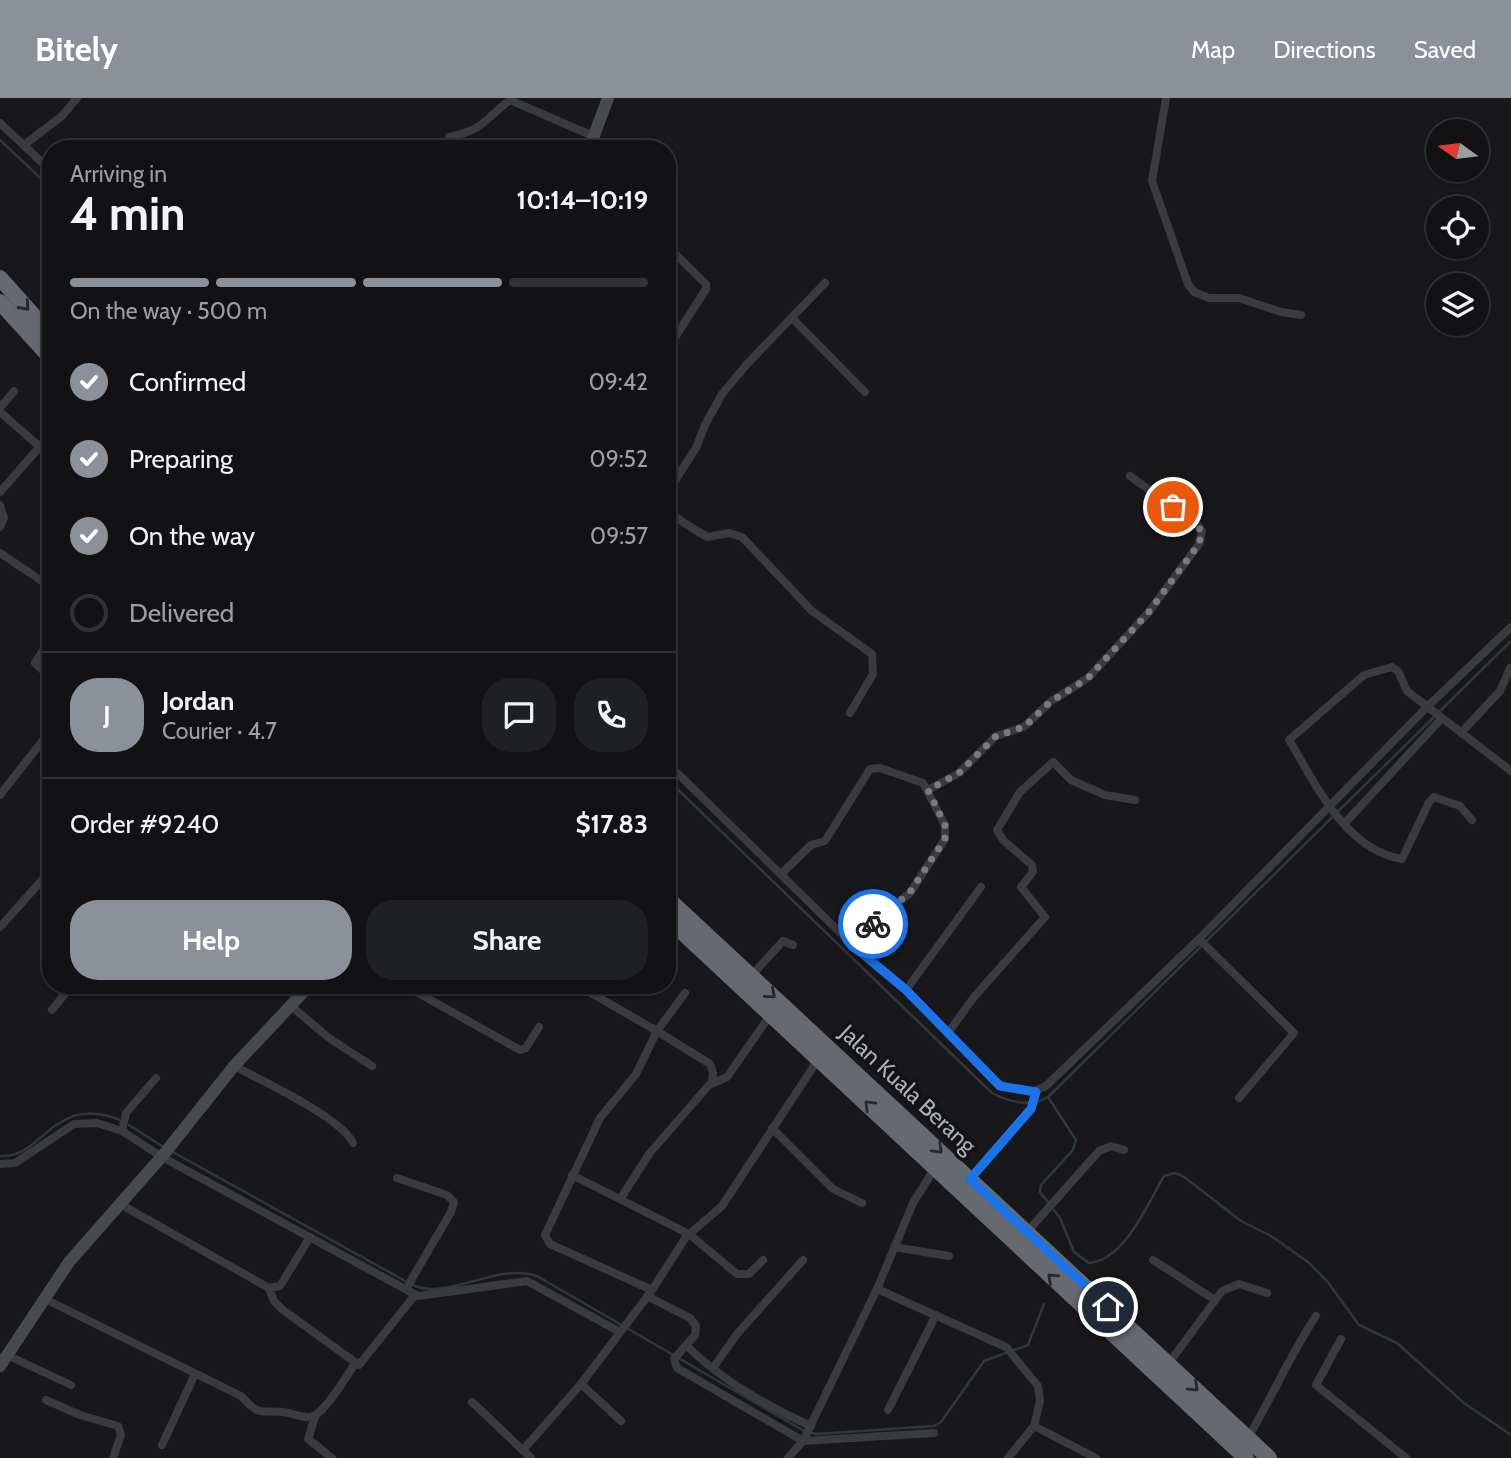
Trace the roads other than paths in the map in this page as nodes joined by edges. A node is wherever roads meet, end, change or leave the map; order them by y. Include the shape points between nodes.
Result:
1 (77, 98) edge
2 (608, 98) edge
3 (1166, 98) edge
4 (0, 123) edge
5 (593, 136) junction
6 (449, 137) dead end
7 (592, 140) edge
8 (24, 145) junction
9 (42, 162) edge
10 (676, 255) edge
11 (0, 278) edge
12 (825, 283) dead end
13 (0, 302) edge
14 (1301, 315) dead end
15 (792, 318) junction
16 (42, 325) edge
17 (676, 335) edge
18 (42, 348) edge
19 (14, 391) dead end
20 (865, 392) dead end
21 (0, 410) edge
22 (42, 445) edge
23 (40, 447) junction
24 (1130, 476) dead end
25 (676, 479) edge
26 (0, 492) edge
27 (0, 505) edge
28 (676, 518) edge
29 (0, 527) edge
30 (0, 553) edge
31 (42, 581) edge
32 (1511, 627) edge
33 (42, 652) edge
34 (1510, 668) edge
35 (42, 670) edge
36 (850, 713) dead end
37 (1435, 713) junction
38 (1461, 733) junction
39 (42, 741) edge
40 (1511, 771) edge
41 (676, 772) edge
42 (928, 790) junction
43 (0, 795) edge
44 (1135, 800) dead end
45 (1332, 809) junction
46 (1343, 820) junction
47 (1472, 820) dead end
48 (781, 874) junction
49 (42, 880) edge
50 (981, 887) dead end
51 (676, 906) edge
52 (676, 926) edge
53 (0, 927) edge
54 (1201, 940) junction
55 (793, 945) dead end
56 (857, 949) junction
57 (751, 976) junction
58 (906, 990) junction
59 (685, 993) dead end
60 (65, 994) edge
61 (302, 994) edge
62 (420, 994) edge
63 (593, 994) edge
64 (291, 1006) junction
65 (52, 1010) dead end
66 (772, 1013) junction
67 (539, 1027) dead end
68 (657, 1031) junction
69 (948, 1033) junction
70 (819, 1058) junction
71 (234, 1066) junction
72 (372, 1066) dead end
73 (156, 1078) dead end
74 (712, 1082) junction
75 (1036, 1094) junction
76 (1239, 1098) dead end
77 (772, 1128) junction
78 (122, 1131) junction
79 (353, 1143) dead end
80 (1124, 1150) dead end
81 (166, 1152) junction
82 (0, 1164) edge
83 (935, 1168) junction
84 (572, 1175) junction
85 (397, 1178) dead end
86 (970, 1179) junction
87 (621, 1198) junction
88 (862, 1203) dead end
89 (120, 1204) junction
90 (1027, 1232) junction
91 (689, 1234) junction
92 (310, 1237) junction
93 (894, 1247) junction
94 (949, 1256) dead end
95 (763, 1260) dead end
96 (803, 1260) dead end
97 (1153, 1260) dead end
98 (407, 1288) junction
99 (269, 1289) junction
100 (877, 1289) junction
101 (649, 1293) junction
102 (1266, 1293) dead end
103 (415, 1295) junction
104 (43, 1298) junction
105 (1215, 1300) junction
106 (936, 1315) junction
107 (1315, 1316) dead end
108 (622, 1328) junction
109 (1341, 1339) dead end
110 (683, 1348) junction
111 (3, 1361) edge
112 (1169, 1363) junction
113 (355, 1364) junction
114 (713, 1368) junction
115 (195, 1374) junction
116 (581, 1384) junction
117 (71, 1385) dead end
118 (46, 1400) dead end
119 (472, 1402) dead end
120 (888, 1410) dead end
121 (315, 1417) junction
122 (621, 1421) dead end
123 (1034, 1426) junction
124 (807, 1433) junction
125 (934, 1433) dead end
126 (1248, 1437) junction
127 (162, 1445) dead end
128 (523, 1450) junction
129 (113, 1458) edge
130 (331, 1458) edge
131 (531, 1458) edge
132 (788, 1458) edge
133 (1008, 1458) edge
134 (1096, 1458) edge
135 (1246, 1458) edge
136 (1269, 1458) edge
137 (1406, 1458) edge

1 - 8 street via 62,116
2 - 5 main road
3 - 14 street via 1152,181 1188,284 1209,298 1239,298
4 - 8 street
5 - 6 street via 510,100 488,122
5 - 7 main road
8 - 9 street
10 - 17 street via 706,284
11 -> 16 highway
12 - 15 street
13 - 18 highway
15 - 20 street
15 - 25 street via 717,402
19 - 21 street
21 - 23 street
22 - 23 street
23 - 26 street
24 - 42 street via 1198,525 1202,531 1199,544 1148,613 1088,678 1050,702 1024,727 996,736 959,773
27 - 29 street via 4,518
28 - 36 street via 707,537 729,533 747,540 811,611 872,654 873,674
30 - 31 street
32 - 37 street
33 - 35 street via 35,663
34 - 38 street via 1500,691
37 - 38 street
37 - 45 street
37 - 45 street via 1407,691 1396,668 1388,666 1356,681 1294,733 1289,740
37 - 46 street
38 - 40 street
39 - 43 street
41 - 48 street
42 - 48 street via 917,779 870,769 825,841 811,845
42 - 56 street via 945,825 945,839 910,892 878,918
44 - 69 street via 1105,795 1071,780 1053,762 1020,792 998,834 1032,864 1033,872 1021,887 1045,917
45 - 46 street
45 - 54 street
46 - 47 street via 1367,846 1402,859 1434,797 1461,806
48 - 56 street
49 - 53 street
50 - 58 street
51 - 57 highway, Jalan Kuala Berang
52 - 66 highway, Jalan Kuala Berang
54 - 75 street
54 - 76 street via 1294,1033
55 - 57 street via 783,942
56 - 58 street
57 -> 86 highway, Jalan Kuala Berang
58 - 69 street
59 - 68 street
60 - 65 street
61 - 64 main road
62 - 67 street via 520,1050
63 - 68 street
64 - 71 main road
64 - 72 street
66 - 70 highway, Jalan Kuala Berang
66 - 74 street via 727,1077
68 - 74 street via 710,1065
68 - 84 street via 646,1060 600,1118
69 - 75 street via 1000,1086
70 - 77 street
83 -> 70 highway, Jalan Kuala Berang
71 - 79 street via 347,1132
71 - 81 main road
73 - 78 street via 126,1113
74 - 87 street via 649,1154
75 - 86 street via 1031,1109
77 - 88 street via 833,1189
77 - 91 street via 722,1206
78 - 81 street
78 - 82 street via 84,1122 15,1163
80 - 90 street via 1111,1146 1099,1151
81 - 89 main road
81 - 92 street
83 - 93 street
135 -> 83 highway, Jalan Kuala Berang
84 - 87 street
84 - 101 street via 547,1228 546,1241
85 - 98 street via 447,1195 454,1202
86 - 90 highway, Jalan Kuala Berang
87 - 91 street
89 - 99 street
89 - 104 main road
90 - 112 highway, Jalan Kuala Berang
91 - 95 street via 741,1276
91 - 101 street
92 - 98 street
92 - 99 street via 280,1286
93 - 94 street
93 - 100 street
96 - 114 street
97 - 105 street
98 - 103 street
99 - 113 street via 278,1306
100 - 106 street
100 - 124 street
101 - 108 street
101 - 110 street via 694,1322 696,1332
102 - 105 street via 1239,1284 1222,1291
103 - 108 street via 527,1281
103 - 113 street via 364,1363
104 - 111 main road
104 - 115 street
105 - 112 street
106 - 120 street
106 - 123 street via 1006,1347 1041,1393
107 - 126 street
108 - 116 street
109 - 137 street via 1316,1385
110 - 114 street
110 - 124 street via 674,1363 682,1372
111 - 117 street
112 -> 126 highway, Jalan Kuala Berang
113 - 121 street
114 - 124 street
115 - 121 street via 242,1396 256,1412
115 - 127 street
116 - 122 street
116 - 128 street
118 - 129 street via 118,1426 121,1435
119 - 128 street
121 - 130 street via 308,1439
123 - 133 street
123 - 134 street
124 - 125 street
124 - 132 street
126 - 135 highway via 1243,1446
126 - 136 highway, Jalan Kuala Berang
128 - 131 street

